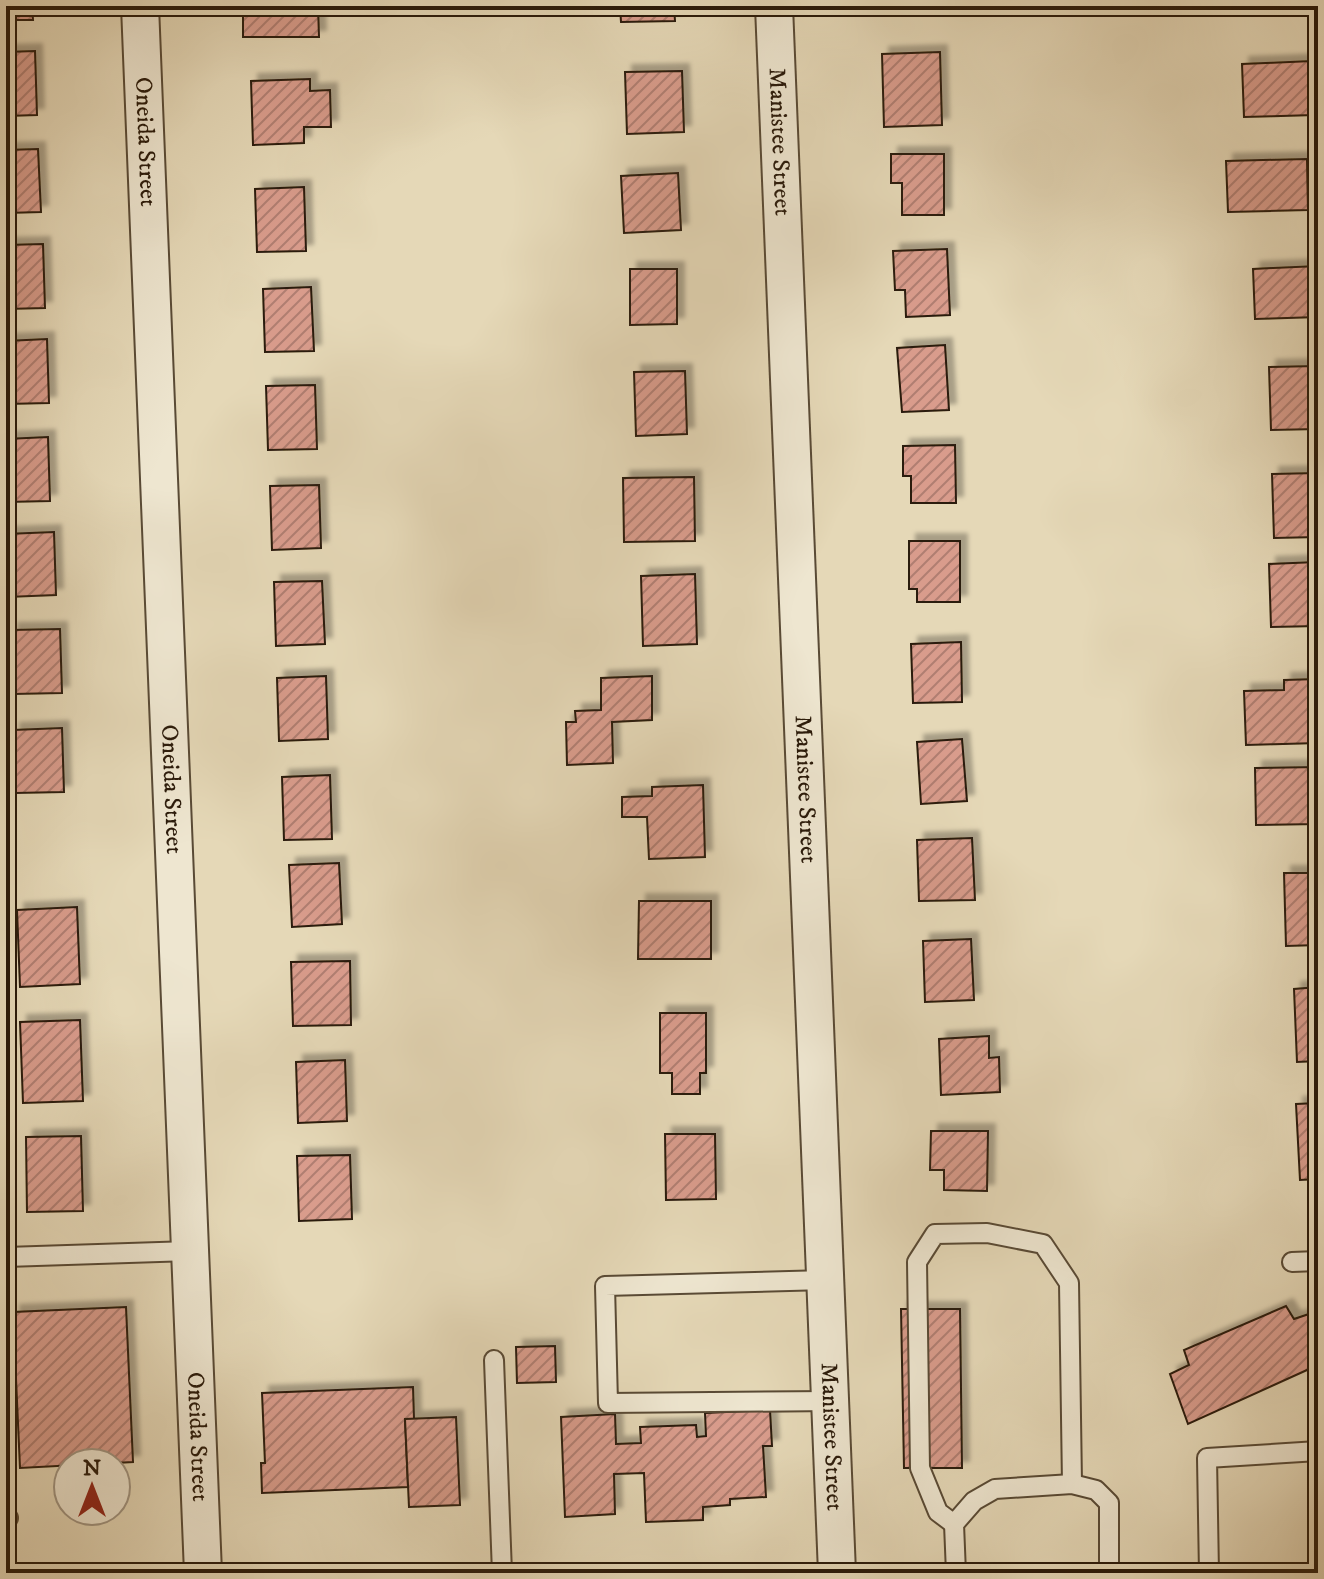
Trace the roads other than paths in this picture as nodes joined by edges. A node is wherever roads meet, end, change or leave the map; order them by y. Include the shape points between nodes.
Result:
1 (140, 6) edge
2 (774, 6) edge
3 (190, 1251) junction
4 (6, 1257) edge
5 (1318, 1261) edge
6 (1292, 1262) dead end
7 (826, 1280) junction
8 (494, 1360) dead end
9 (832, 1401) junction
10 (1318, 1451) edge
11 (1072, 1484) junction
12 (954, 1524) junction
13 (203, 1573) edge
14 (502, 1573) edge
15 (837, 1573) edge
16 (956, 1573) edge
17 (1109, 1573) edge
18 (1209, 1573) edge

1 - 3 street, Oneida Street
2 - 7 street, Manistee Street
3 - 4 lane
3 - 13 street, Oneida Street
5 - 6 lane
7 - 9 street, Manistee Street
7 - 9 lane via 605,1286 608,1403
8 - 14 lane
9 - 15 street, Manistee Street
10 - 18 lane via 1207,1458
11 - 12 lane via 995,1489 974,1501
11 - 12 lane via 1069,1283 1043,1244 987,1233 935,1234 917,1262 920,1468 938,1512
11 - 17 lane via 1096,1490 1109,1503
12 - 16 lane

